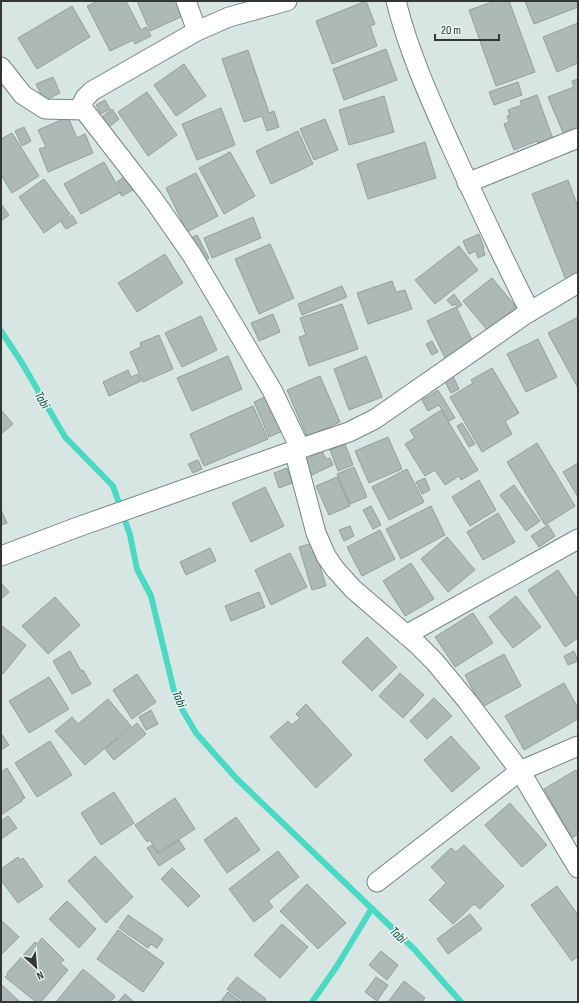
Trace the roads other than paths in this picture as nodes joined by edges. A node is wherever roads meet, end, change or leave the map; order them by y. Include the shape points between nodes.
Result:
1 (186, 1) edge
2 (287, 1) edge
3 (396, 1) edge
4 (197, 31) junction
5 (1, 67) edge
6 (84, 110) junction
7 (578, 138) edge
8 (468, 183) junction
9 (578, 283) edge
10 (530, 312) junction
11 (297, 449) junction
12 (578, 539) edge
13 (1, 556) edge
14 (406, 635) junction
15 (578, 746) edge
16 (520, 771) junction
17 (578, 868) edge
18 (377, 882) dead end

1 - 4 street
2 - 4 street via 229,17
3 - 8 street via 421,81
4 - 6 street via 92,91 82,104
5 - 6 street via 23,95 45,109
6 - 11 street via 153,199 192,255 272,390
7 - 8 street
8 - 10 street
9 - 10 street
10 - 11 street via 375,419 349,432
11 - 13 street
11 - 14 street via 316,533 326,556 353,589
12 - 14 street
14 - 16 street via 440,668
15 - 16 street
16 - 17 street
16 - 18 street

